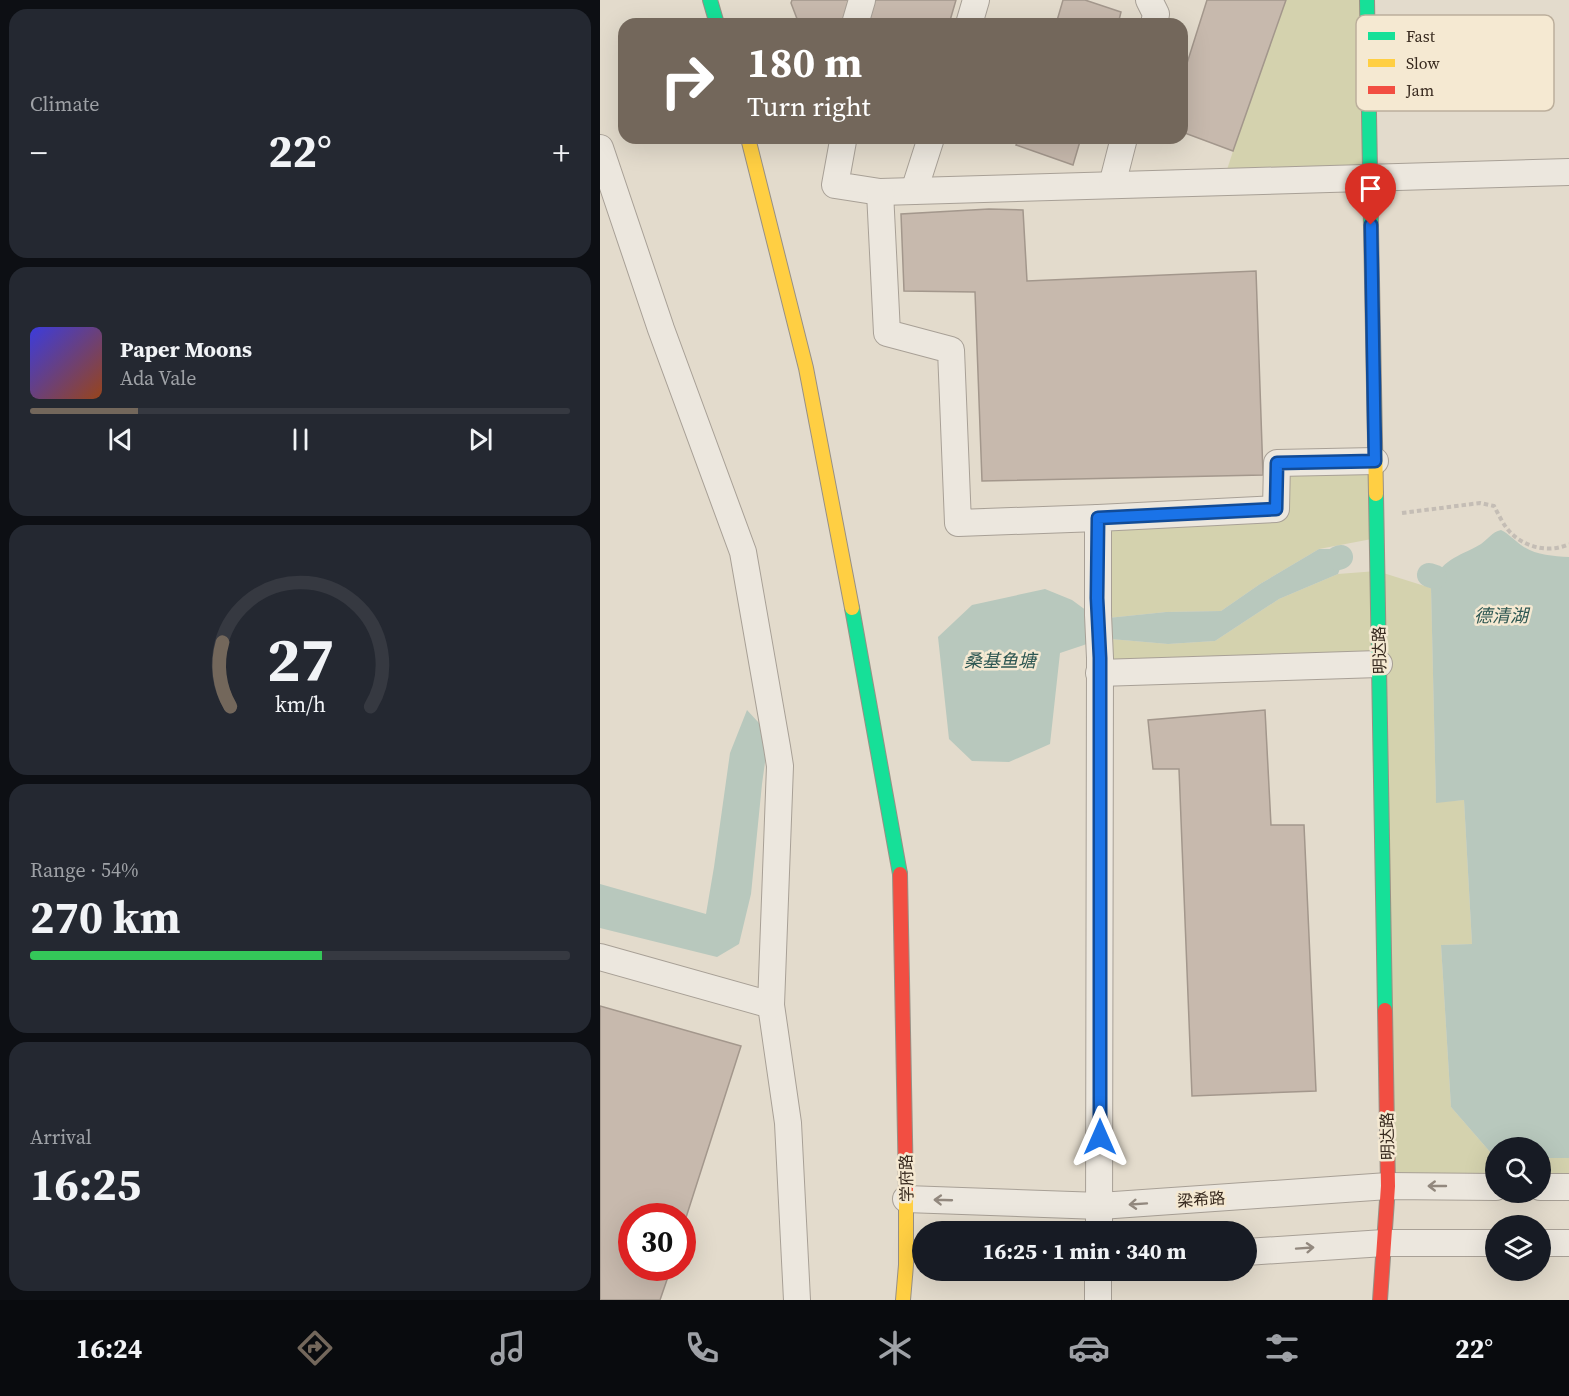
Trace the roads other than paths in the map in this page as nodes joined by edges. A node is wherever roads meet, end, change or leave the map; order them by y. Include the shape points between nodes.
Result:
1 (710, 0) edge
2 (862, 0) edge
3 (976, 0) edge
4 (1149, 0) edge
5 (1367, 0) edge
6 (1367, 15) edge
7 (715, 18) edge
8 (857, 18) edge
9 (971, 18) edge
10 (1155, 18) edge
11 (1369, 111) edge
12 (750, 144) edge
13 (842, 144) edge
14 (929, 144) edge
15 (1122, 144) edge
16 (600, 148) edge
17 (1569, 172) edge
18 (1370, 178) junction
19 (1112, 185) junction
20 (914, 191) junction
21 (879, 192) junction
22 (1375, 461) junction
23 (1098, 518) junction
24 (1379, 664) junction
25 (1100, 673) junction
26 (600, 957) edge
27 (771, 1005) junction
28 (1388, 1186) junction
29 (1485, 1187) edge
30 (1551, 1187) edge
31 (1569, 1187) edge
32 (906, 1199) junction
33 (1100, 1206) junction
34 (1100, 1221) edge
35 (1384, 1243) junction
36 (1485, 1243) edge
37 (1551, 1243) edge
38 (1569, 1243) edge
39 (912, 1248) edge
40 (1257, 1251) edge
41 (912, 1271) edge
42 (1098, 1281) edge
43 (797, 1300) edge
44 (903, 1300) edge
45 (1098, 1300) edge
46 (1380, 1300) edge

1 - 7 street
2 - 8 street
3 - 9 street
4 - 10 street
5 - 6 street, 明达路
11 - 18 street, 明达路
12 - 32 street, 学府路 via 806,368 900,876
13 - 21 street via 835,185
14 - 20 street
15 - 19 street
16 - 27 street via 661,329 744,552 780,766
17 - 18 street
18 - 19 street
18 - 22 street, 明达路
19 - 20 street
20 - 21 street
21 - 23 street via 886,333 951,350 958,523
22 - 23 street via 1277,463 1276,509
22 - 24 street, 明达路
23 - 25 street
24 - 25 street
24 - 28 street, 明达路
25 - 33 street
26 - 27 street
27 - 43 street via 788,1123
29 -> 28 street, 梁希路
28 -> 33 street, 梁希路
28 - 35 street, 明达路
30 - 31 street
33 -> 32 street, 梁希路
32 - 39 street, 学府路
33 - 34 street
35 - 36 street
40 -> 35 street
35 - 46 street, 明达路
37 - 38 street
41 - 44 street, 学府路
42 - 45 street

